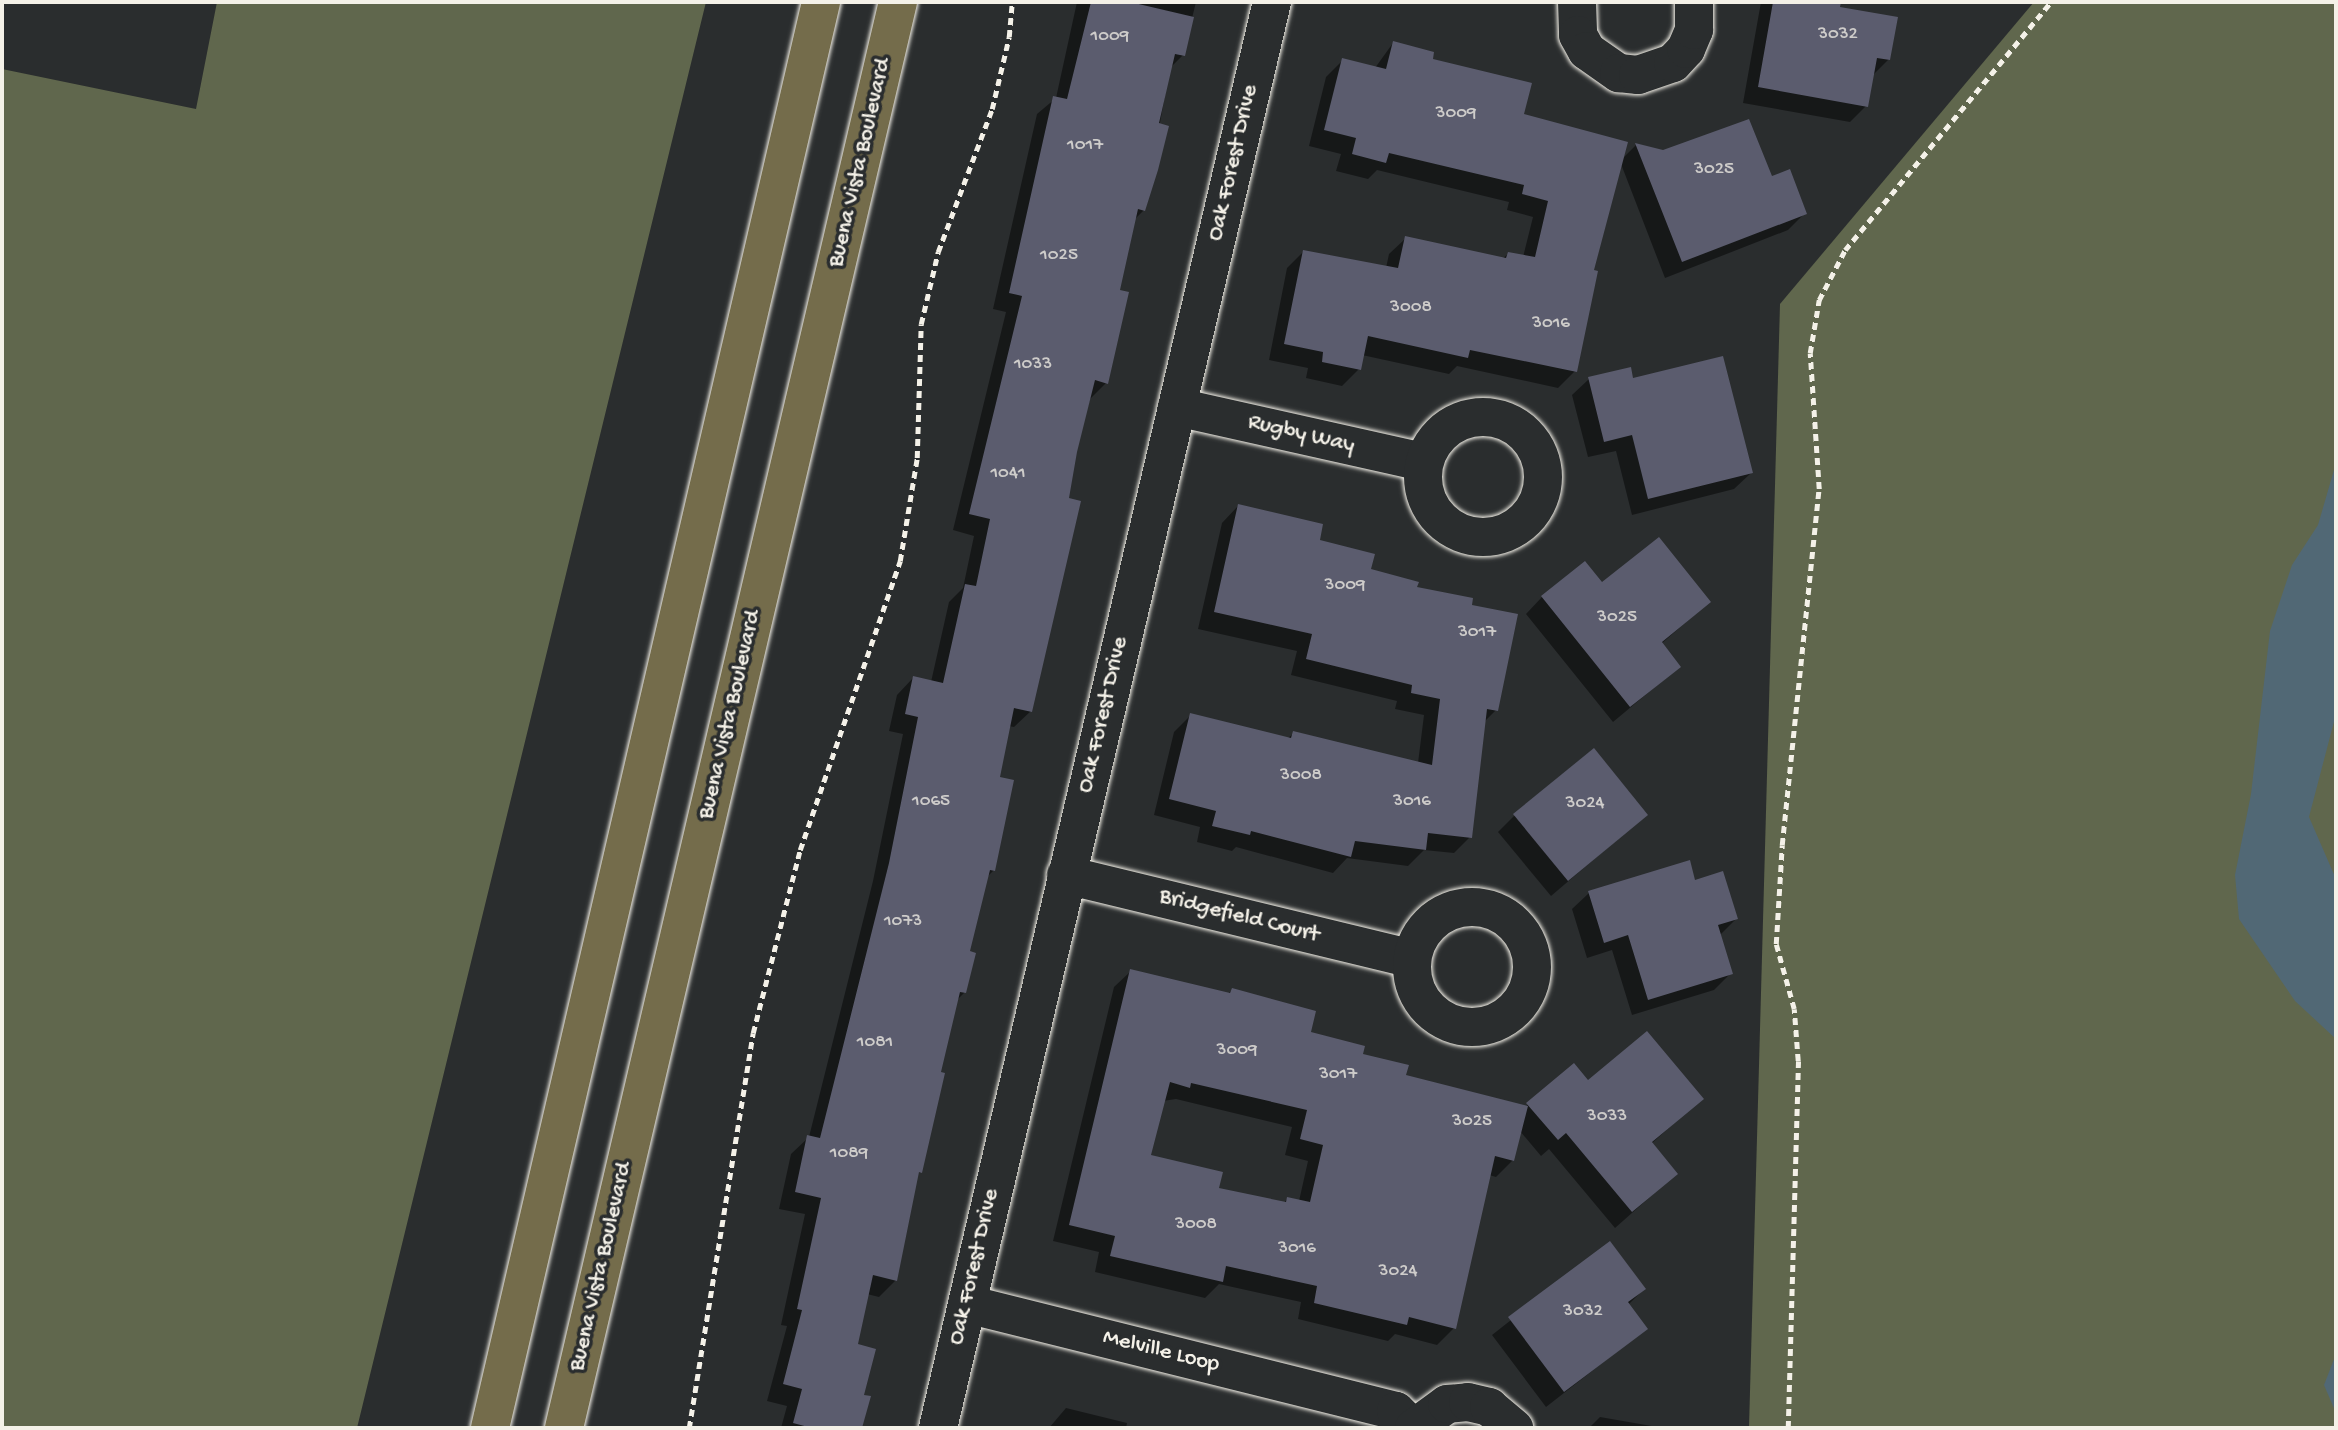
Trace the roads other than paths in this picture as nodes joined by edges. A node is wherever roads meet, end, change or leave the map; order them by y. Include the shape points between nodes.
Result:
1 (821, 2) edge
2 (898, 2) edge
3 (1272, 2) edge
4 (1577, 2) edge
5 (1694, 2) edge
6 (1177, 407) junction
7 (1424, 463) dead end
8 (1066, 876) junction
9 (1412, 959) dead end
10 (967, 1304) junction
11 (1352, 1415) edge
12 (490, 1428) edge
13 (564, 1428) edge
14 (938, 1428) edge
15 (1414, 1428) edge
16 (1514, 1428) edge

1 - 12 main road
2 - 13 main road, Buena Vista Boulevard
3 - 6 street, Oak Forest Drive
4 - 5 street via 1578,34 1587,51 1619,73 1638,75 1673,63 1686,49 1694,30
6 - 7 street, Rugby Way
6 - 8 street, Oak Forest Drive
8 - 9 street, Bridgefield Court
8 - 10 street, Oak Forest Drive
10 - 11 street, Melville Loop
10 - 14 street, Oak Forest Drive
11 - 15 street, Melville Loop via 1396,1411
15 - 16 street, Melville Loop via 1447,1404 1468,1402 1489,1407

